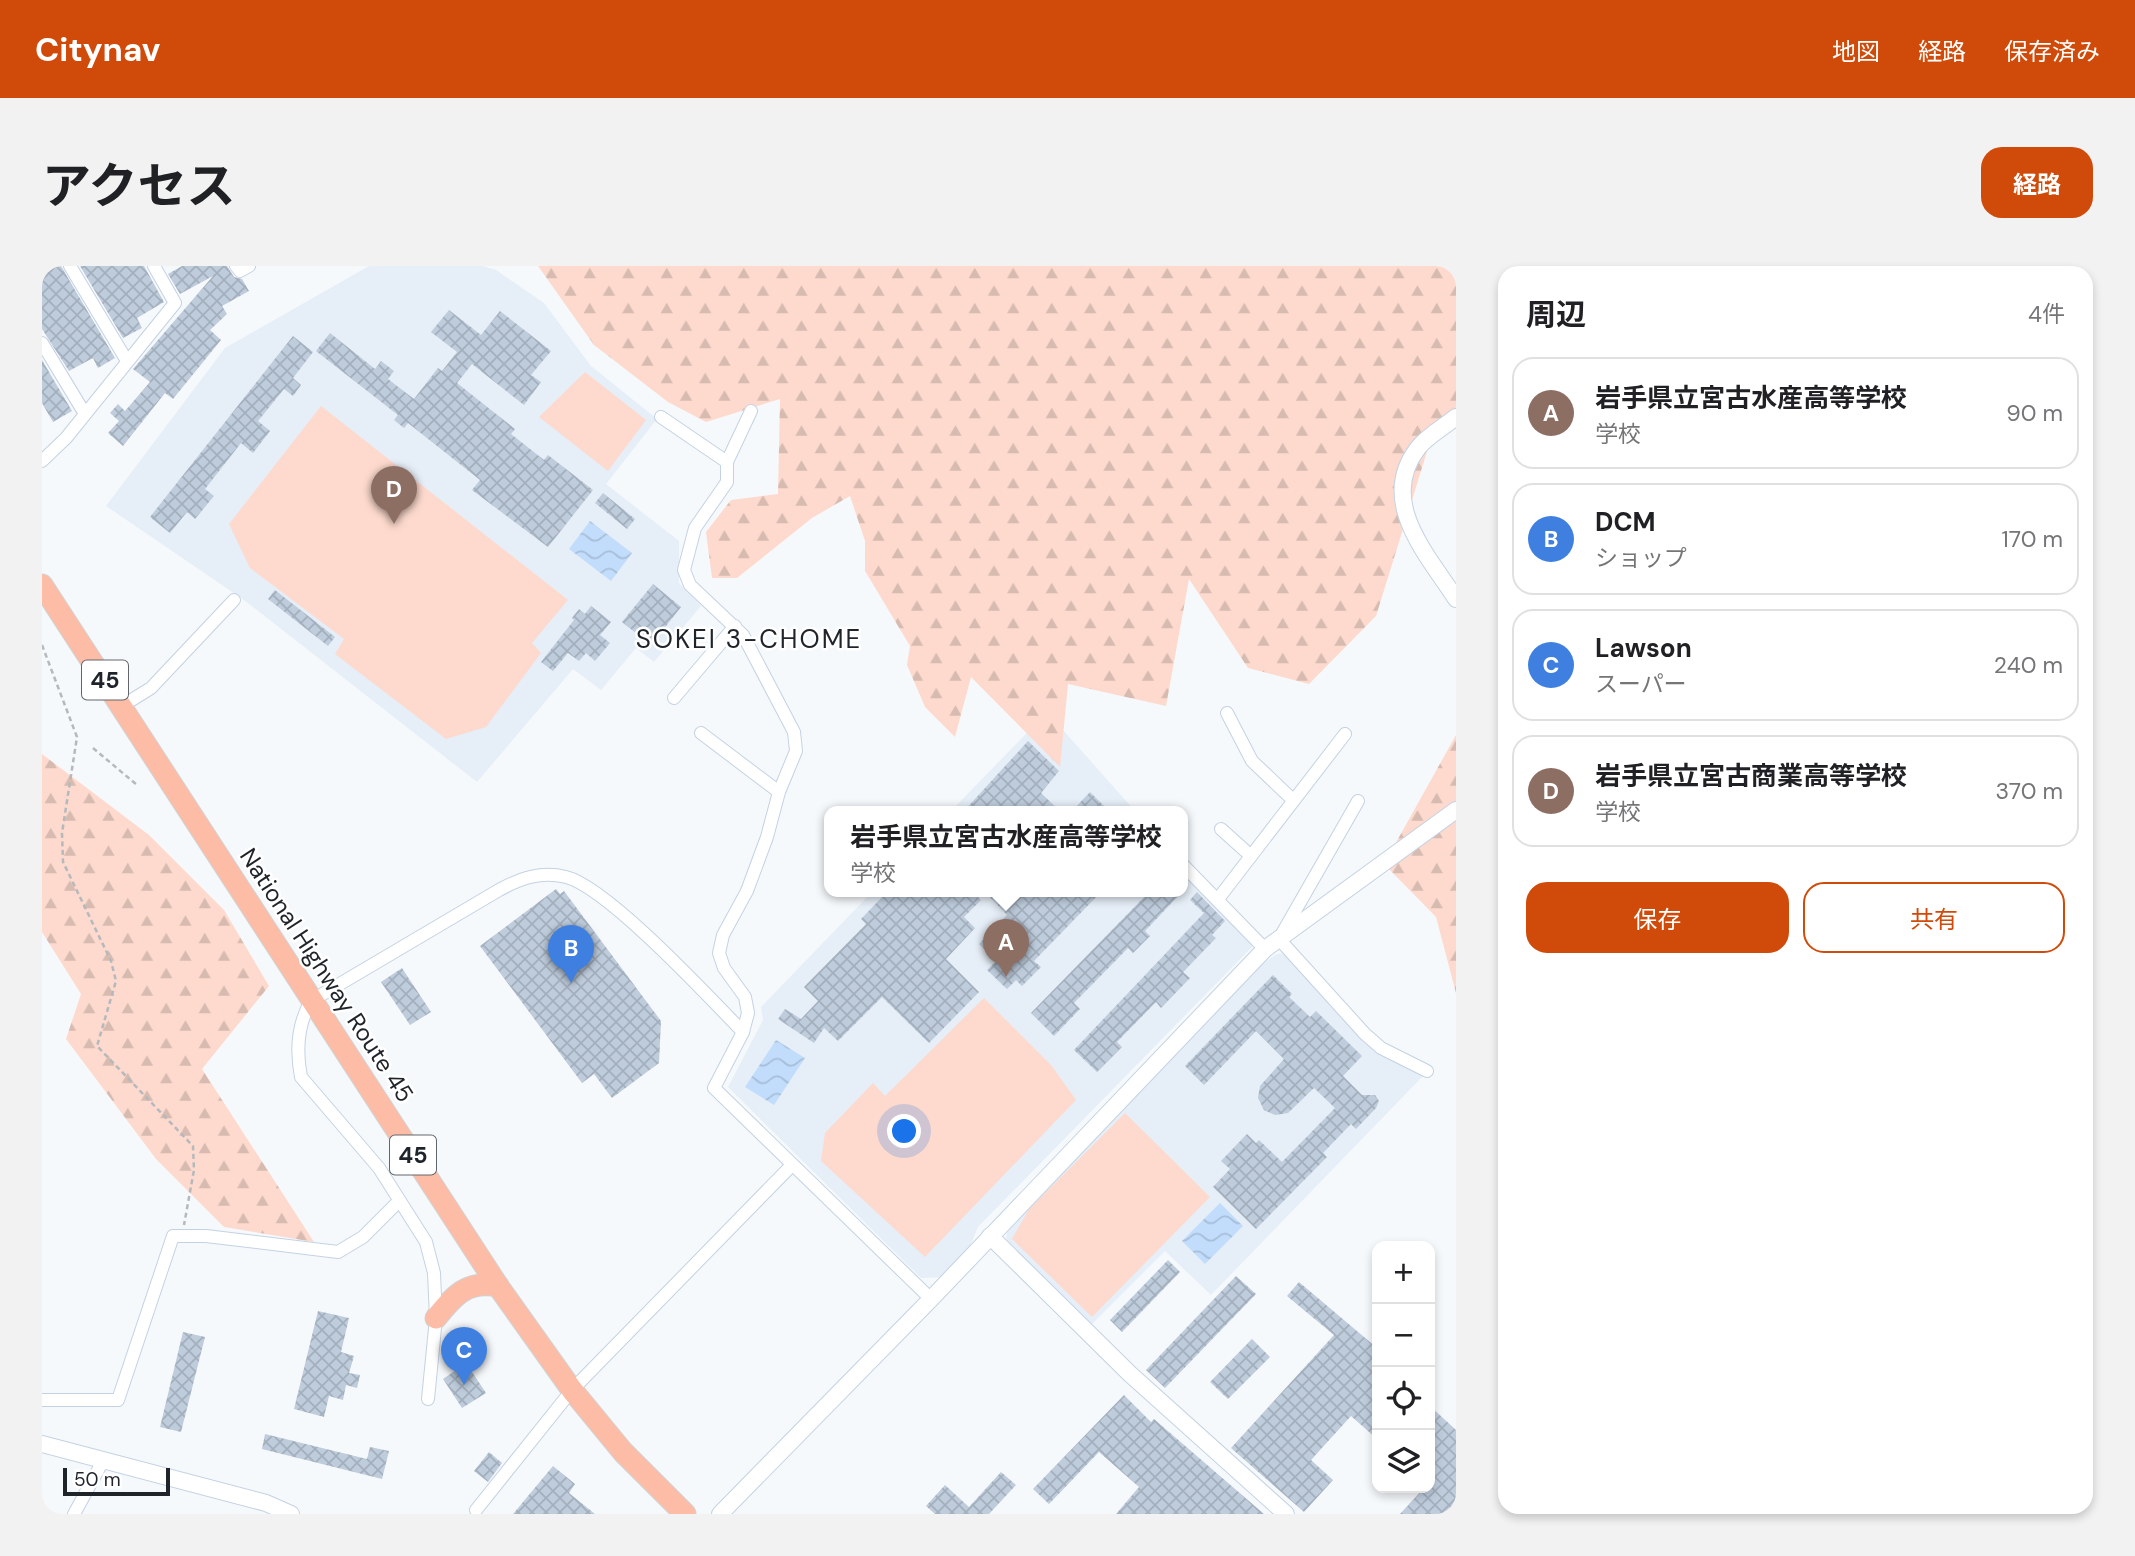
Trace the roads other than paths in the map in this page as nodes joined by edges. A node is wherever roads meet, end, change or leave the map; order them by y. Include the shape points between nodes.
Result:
1 (70, 266) edge
2 (154, 266) edge
3 (236, 266) edge
4 (250, 266) edge
5 (42, 343) edge
6 (127, 361) junction
7 (751, 411) dead end
8 (85, 414) junction
9 (661, 417) dead end
10 (1456, 417) edge
11 (42, 461) edge
12 (727, 462) junction
13 (42, 585) edge
14 (1456, 599) edge
15 (234, 600) dead end
16 (735, 626) junction
17 (674, 698) dead end
18 (122, 706) junction
19 (1227, 713) dead end
20 (701, 733) dead end
21 (1345, 734) dead end
22 (779, 792) junction
23 (1293, 800) junction
24 (1358, 801) dead end
25 (1456, 810) edge
26 (1221, 829) dead end
27 (1251, 856) junction
28 (1188, 870) edge
29 (1218, 899) junction
30 (1279, 939) junction
31 (1265, 949) junction
32 (310, 1002) junction
33 (743, 1032) junction
34 (1427, 1071) dead end
35 (792, 1165) junction
36 (399, 1200) junction
37 (990, 1236) junction
38 (498, 1286) junction
39 (931, 1299) junction
40 (436, 1318) junction
41 (572, 1390) junction
42 (428, 1399) dead end
43 (42, 1400) edge
44 (42, 1444) edge
45 (104, 1459) junction
46 (476, 1510) dead end
47 (74, 1514) edge
48 (291, 1514) edge
49 (685, 1514) edge
50 (720, 1514) edge
51 (1286, 1514) edge

1 - 6 street
2 - 6 street via 175,303
3 - 4 street via 240,271
5 - 8 street
6 - 8 street
7 - 12 street
8 - 11 street
9 - 12 street
10 - 14 street via 1418,447 1401,482 1408,525
12 - 16 street via 727,482 695,528 684,570 690,585
13 - 18 highway, National Highway Route 45 / 45
15 - 18 street via 151,688
16 - 17 street
16 - 22 street via 794,732 796,751
18 - 32 highway, National Highway Route 45 / 45
19 - 23 street via 1252,761
20 - 22 street
21 - 23 street
22 - 33 street via 758,863 719,953 745,998 748,1013
23 - 27 street
24 - 30 street
25 - 30 street
26 - 27 street
27 - 29 street
28 - 29 street
29 - 31 street
30 - 31 street
30 - 34 street via 1381,1048
31 - 37 street
32 - 33 street via 499,890 543,874 568,877 593,890
32 - 36 street via 298,1044 301,1077 379,1168
32 - 38 highway, National Highway Route 45 / 45
33 - 35 street via 714,1088
35 - 39 street
35 - 41 street
36 - 40 street via 426,1242 434,1273
36 - 43 street via 363,1237 338,1252 173,1236 118,1400
37 - 39 street
37 - 51 street via 1130,1374
38 - 40 highway via 481,1283 464,1290
38 - 41 highway, National Highway Route 45 / 45
39 - 50 street
40 - 42 street
41 - 46 street
41 - 49 highway, National Highway Route 45 / 45 via 622,1452
44 - 45 street
45 - 47 street
45 - 48 street

